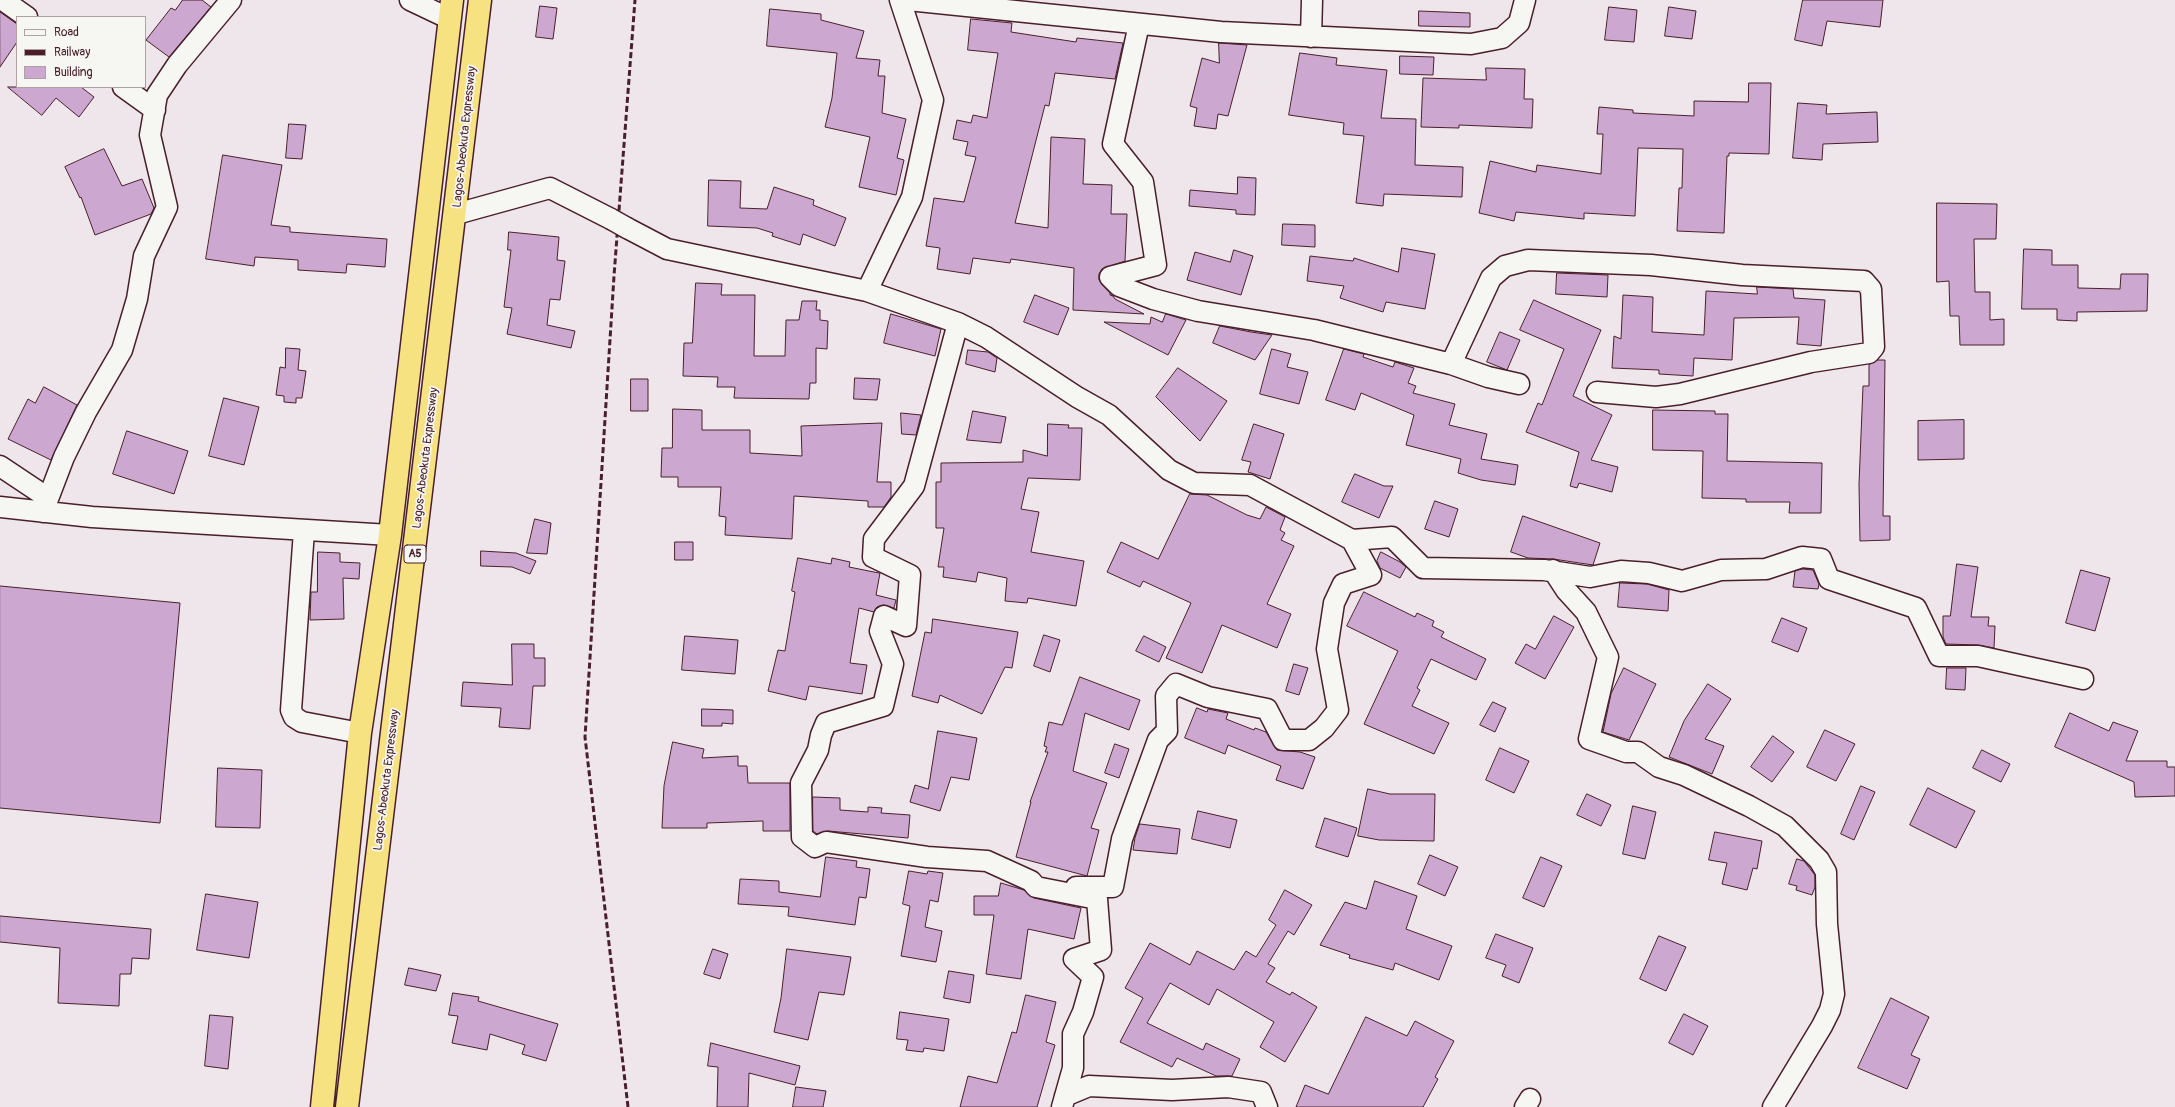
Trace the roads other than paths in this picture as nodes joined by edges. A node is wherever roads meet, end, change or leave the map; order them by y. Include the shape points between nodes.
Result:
1 (4, 0) edge
2 (231, 0) edge
3 (410, 0) edge
4 (480, 0) edge
5 (900, 0) edge
6 (908, 0) edge
7 (1312, 0) edge
8 (1525, 0) edge
9 (451, 10) edge
10 (26, 16) edge
11 (1139, 24) junction
12 (1311, 37) junction
13 (124, 88) edge
14 (155, 110) junction
15 (456, 214) junction
16 (867, 291) junction
17 (958, 323) junction
18 (1451, 364) junction
19 (1519, 384) dead end
20 (1597, 392) dead end
21 (0, 466) edge
22 (45, 505) junction
23 (0, 507) edge
24 (304, 531) junction
25 (390, 535) junction
26 (1352, 540) junction
27 (1553, 570) junction
28 (2083, 679) dead end
29 (360, 733) junction
30 (1036, 887) junction
31 (1063, 1102) edge
32 (322, 1107) edge
33 (348, 1107) edge
34 (1268, 1107) edge
35 (1773, 1107) edge

1 - 10 street
2 - 14 street via 176,65 157,95
3 - 9 street
4 - 15 highway, Lagos-Abeokuta Expressway / A5
5 - 16 street via 933,100 912,196
6 - 11 street
7 - 12 street
8 - 12 street via 1519,23 1502,38 1471,44
9 - 25 highway, A5
11 - 12 street
11 - 18 street via 1112,144 1143,182 1156,265 1110,277 1126,289 1198,311 1314,330
13 - 14 street
14 - 22 street via 150,135 167,207 144,256 137,299 122,350 64,457
15 - 16 street via 550,188 667,249
15 - 33 highway, Lagos-Abeokuta Expressway / A5
16 - 17 street
17 - 26 street via 986,337 1109,415 1169,470 1194,483 1250,485
17 - 30 street via 914,486 874,539 873,557 910,575 906,626 884,616 880,631 893,664 883,706 826,723 818,750 801,783 802,837 815,847 826,842 926,856 987,861 1031,880
18 - 19 street via 1488,377
18 - 20 street via 1490,278 1505,266 1528,260 1651,265 1742,275 1864,281 1871,289 1874,347 1869,353 1811,362 1680,394 1656,396
21 - 22 street
22 - 23 street
22 - 24 street via 92,517
24 - 25 street
24 - 29 street via 291,710 294,717 302,722
25 - 29 highway, A5
26 - 27 street via 1392,538 1422,568
26 - 30 street via 1371,575 1343,584 1334,603 1327,649 1338,710 1324,728 1309,740 1283,740 1267,709 1208,697 1176,684 1166,696 1167,731 1158,740 1122,839 1113,886
27 - 28 street via 1590,577 1621,571 1649,573 1682,581 1722,570 1766,569 1802,557 1821,559 1829,579 1916,608 1939,656 1978,656
27 - 35 street via 1566,590 1586,612 1608,656 1589,739 1626,752 1638,752 1659,767 1684,775 1785,826 1819,860 1826,872 1827,924 1834,994 1822,1026
29 - 32 highway, A5
30 - 31 street via 1097,899 1100,950 1074,959 1093,977 1084,1012 1073,1034 1073,1068
31 - 34 street via 1089,1086 1172,1090 1228,1086 1261,1092

